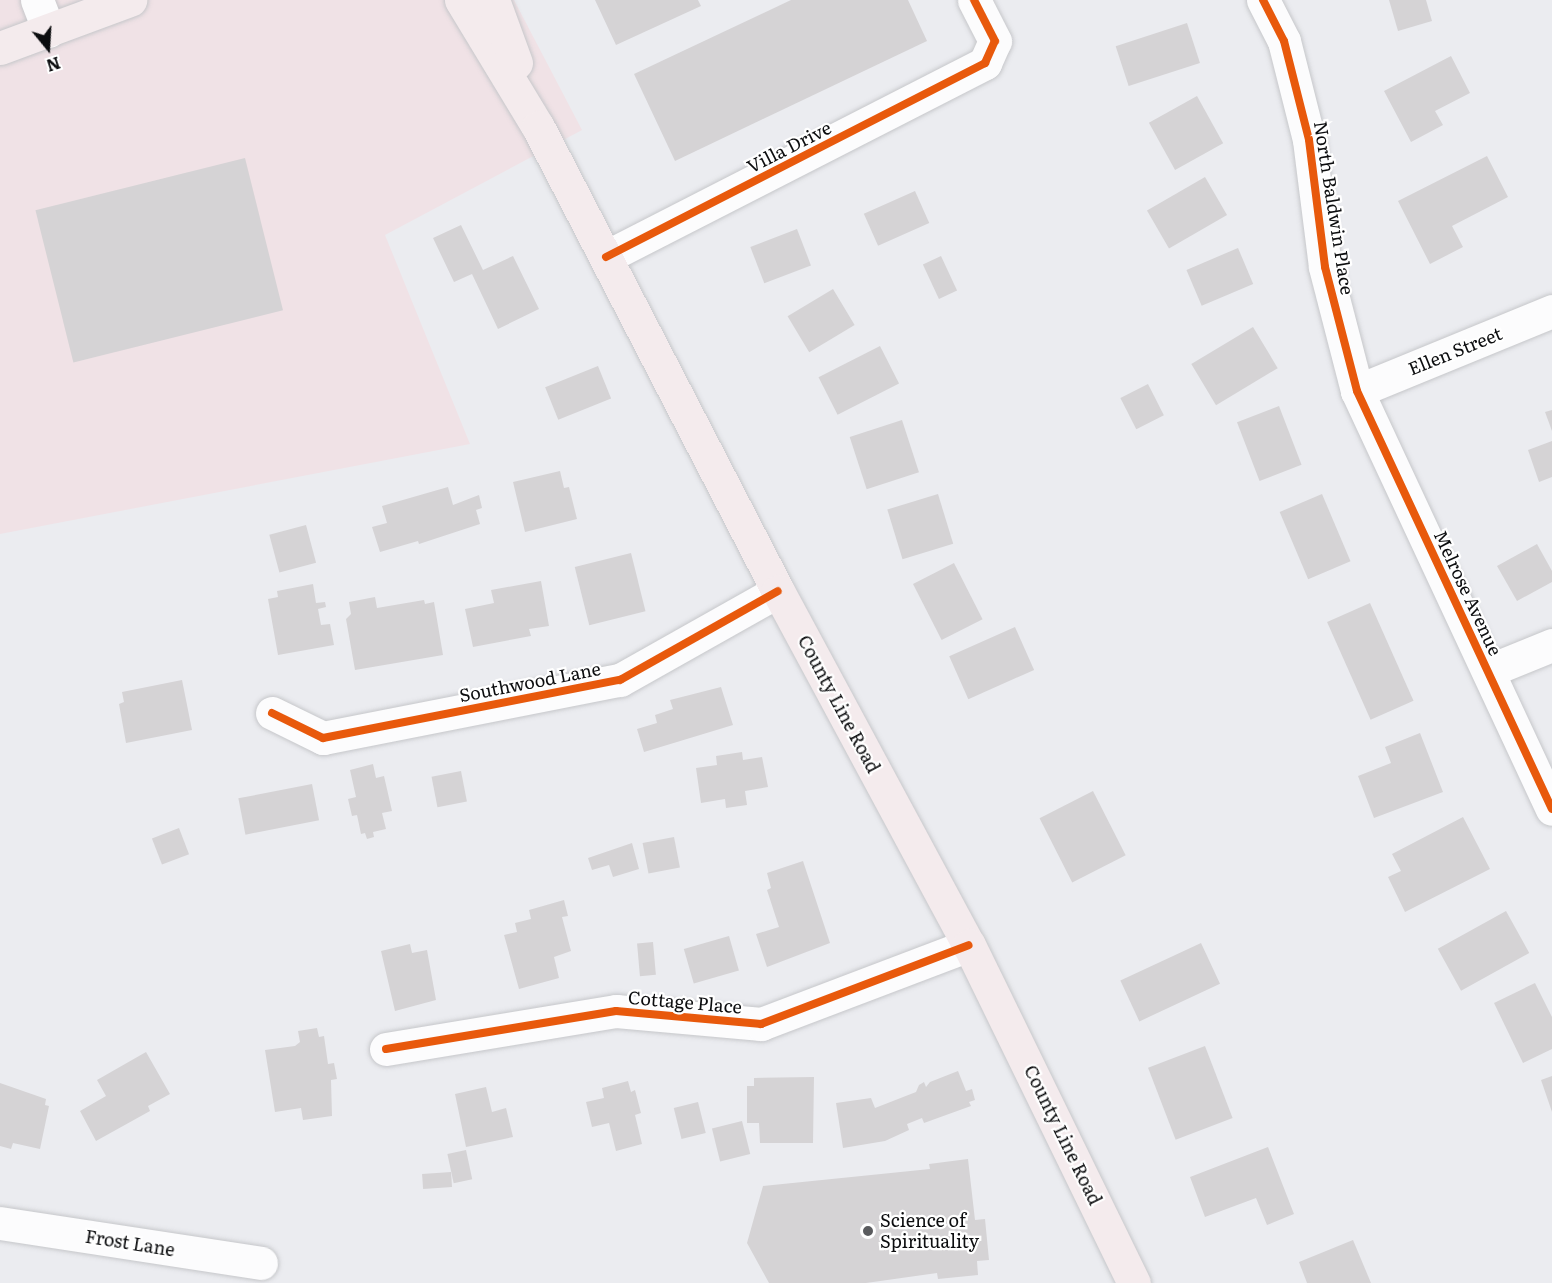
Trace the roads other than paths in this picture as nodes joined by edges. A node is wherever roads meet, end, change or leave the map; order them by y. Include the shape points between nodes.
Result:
1 (37, 0) edge
2 (461, 0) edge
3 (494, 0) edge
4 (975, 0) edge
5 (1263, 0) edge
6 (115, 3) edge
7 (49, 31) junction
8 (0, 48) edge
9 (538, 127) junction
10 (606, 257) junction
11 (1552, 311) edge
12 (1357, 390) junction
13 (778, 591) junction
14 (1552, 645) edge
15 (1488, 671) junction
16 (272, 713) dead end
17 (1552, 809) edge
18 (969, 945) junction
19 (386, 1049) dead end
20 (0, 1223) edge
21 (261, 1263) dead end
22 (1134, 1283) edge

1 - 7 street
2 - 9 main road, County Line Road
3 - 9 main road, County Line Road
4 - 10 street, Villa Drive via 990,52
5 - 12 street, North Baldwin Place via 1284,41 1310,140 1324,267
6 - 7 main road
7 - 8 main road
9 - 10 main road, County Line Road
10 - 13 main road, County Line Road
11 - 12 street, Ellen Street
12 - 15 street, Melrose Avenue
13 - 16 street, Southwood Lane via 620,680 323,738
13 - 18 main road, County Line Road
14 - 15 street
15 - 17 street, Melrose Avenue
18 - 19 street, Cottage Place via 761,1024 616,1011
18 - 22 main road, County Line Road
20 - 21 street, Frost Lane

